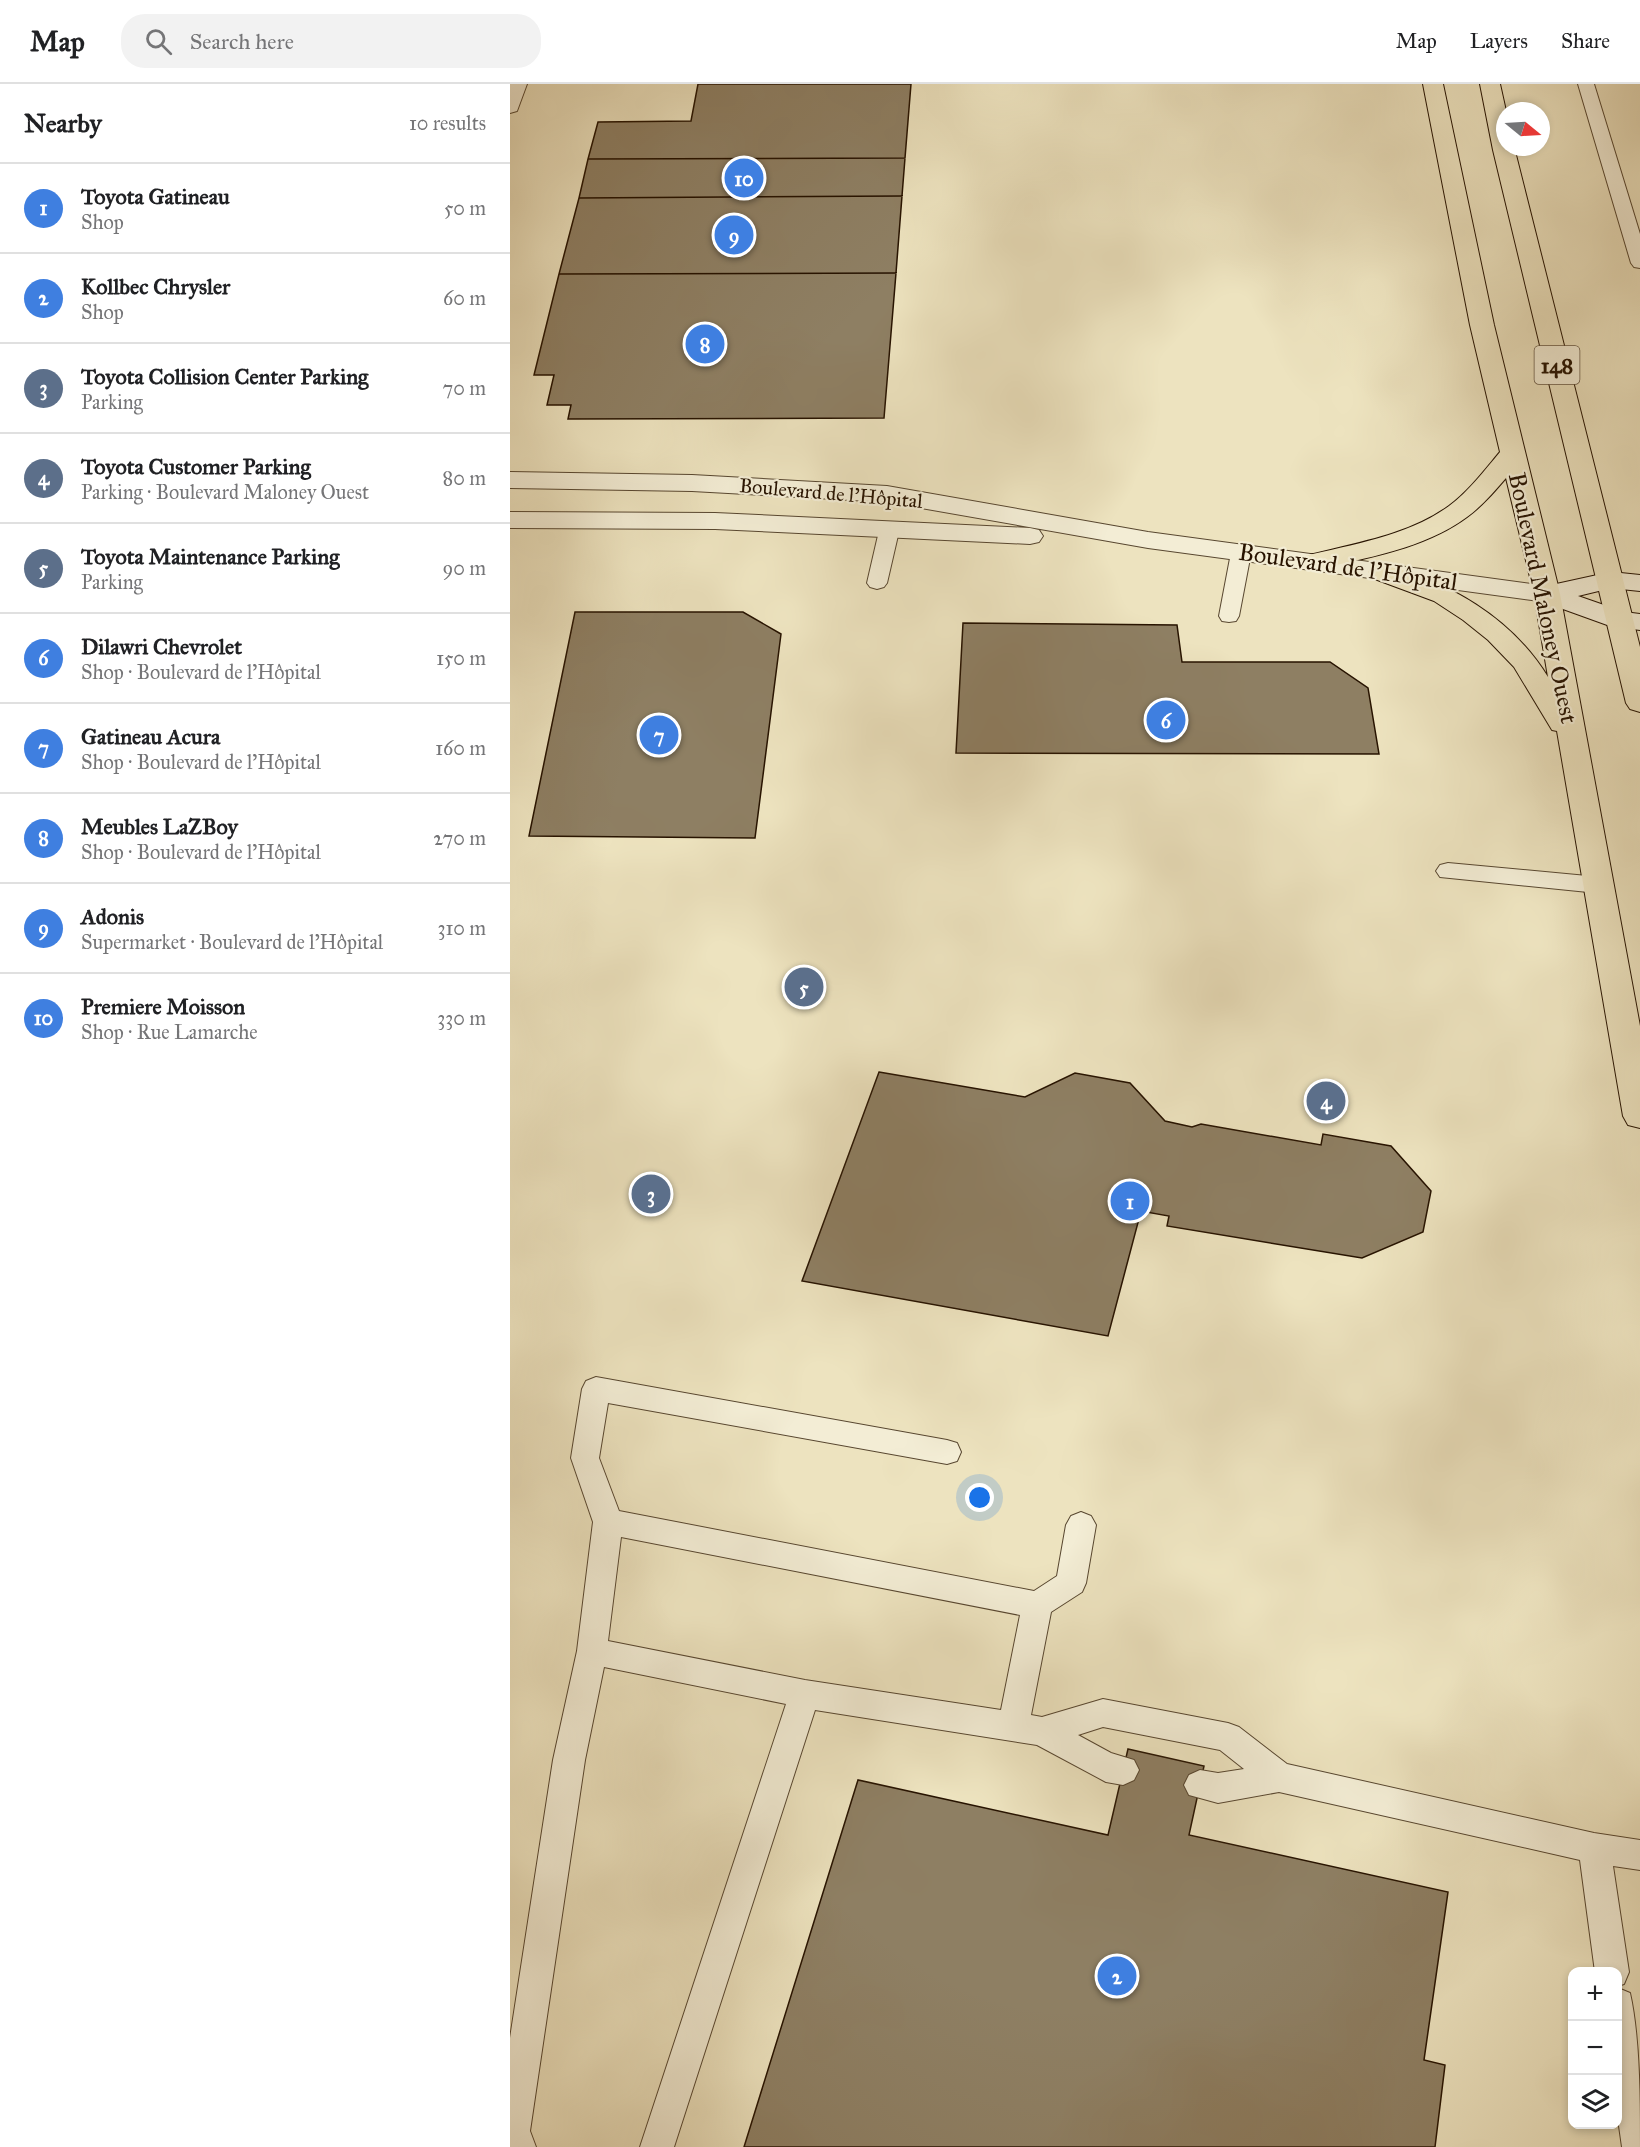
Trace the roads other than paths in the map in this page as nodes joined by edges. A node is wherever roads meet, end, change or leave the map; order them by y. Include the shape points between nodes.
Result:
1 (517, 84) edge
2 (1433, 84) edge
3 (1490, 84) edge
4 (1586, 84) edge
5 (510, 107) edge
6 (1640, 263) edge
7 (1513, 453) junction
8 (510, 480) edge
9 (510, 520) edge
10 (889, 531) junction
11 (1148, 540) junction
12 (1241, 553) junction
13 (1314, 562) junction
14 (1381, 572) junction
15 (1611, 580) junction
16 (1640, 583) edge
17 (877, 584) dead end
18 (1547, 594) junction
19 (1229, 616) dead end
20 (1630, 621) edge
21 (1640, 703) edge
22 (1571, 738) junction
23 (1449, 871) dead end
24 (1598, 885) junction
25 (1640, 1116) edge
26 (947, 1452) dead end
27 (608, 1522) junction
28 (1081, 1525) dead end
29 (1037, 1605) junction
30 (592, 1651) junction
31 (805, 1695) junction
32 (1028, 1729) junction
33 (1124, 1770) dead end
34 (1279, 1777) junction
35 (1200, 1785) dead end
36 (1594, 1848) junction
37 (1640, 1855) edge
38 (1611, 1967) edge
39 (1619, 2021) edge
40 (519, 2147) edge
41 (657, 2147) edge
42 (1639, 2147) edge

1 - 5 street
2 - 7 main road, Boulevard Maloney Ouest via 1482,325
3 - 15 main road, 148
4 - 6 lane
7 - 13 main road via 1480,491 1448,518 1407,537
7 - 18 main road, Boulevard Maloney Ouest
8 - 11 street, Boulevard de l'Hôpital via 692,483 887,494
9 - 10 street, Boulevard de l'Hôpital via 715,521
10 - 11 street, Boulevard de l'Hôpital
10 - 17 lane
11 - 12 street, Boulevard de l'Hôpital
12 - 13 street, Boulevard de l'Hôpital
12 - 19 lane
13 - 14 street, Boulevard de l'Hôpital
14 - 18 street, Boulevard de l'Hôpital
14 - 22 main road via 1443,596 1498,634 1525,662
15 - 16 street, Boulevard de l'Hôpital
15 - 18 street, Boulevard de l'Hôpital
15 - 20 main road, 148
18 - 20 street, Boulevard de l'Hôpital
18 - 22 main road, Boulevard Maloney Ouest
20 - 21 main road, 148
22 - 24 main road, Boulevard Maloney Ouest
23 - 24 lane
24 - 25 main road, Boulevard Maloney Ouest
26 - 27 lane via 596,1389 585,1458
27 - 29 lane
27 - 30 lane
28 - 29 lane via 1071,1583
29 - 32 lane
30 - 31 lane
30 - 40 lane via 569,1760 513,2131
31 - 32 lane
31 - 41 lane
32 - 33 lane via 1106,1767
32 - 34 lane via 1103,1713 1228,1737
34 - 35 lane via 1218,1788
34 - 36 lane
36 - 37 lane
36 - 38 lane
39 - 42 lane

